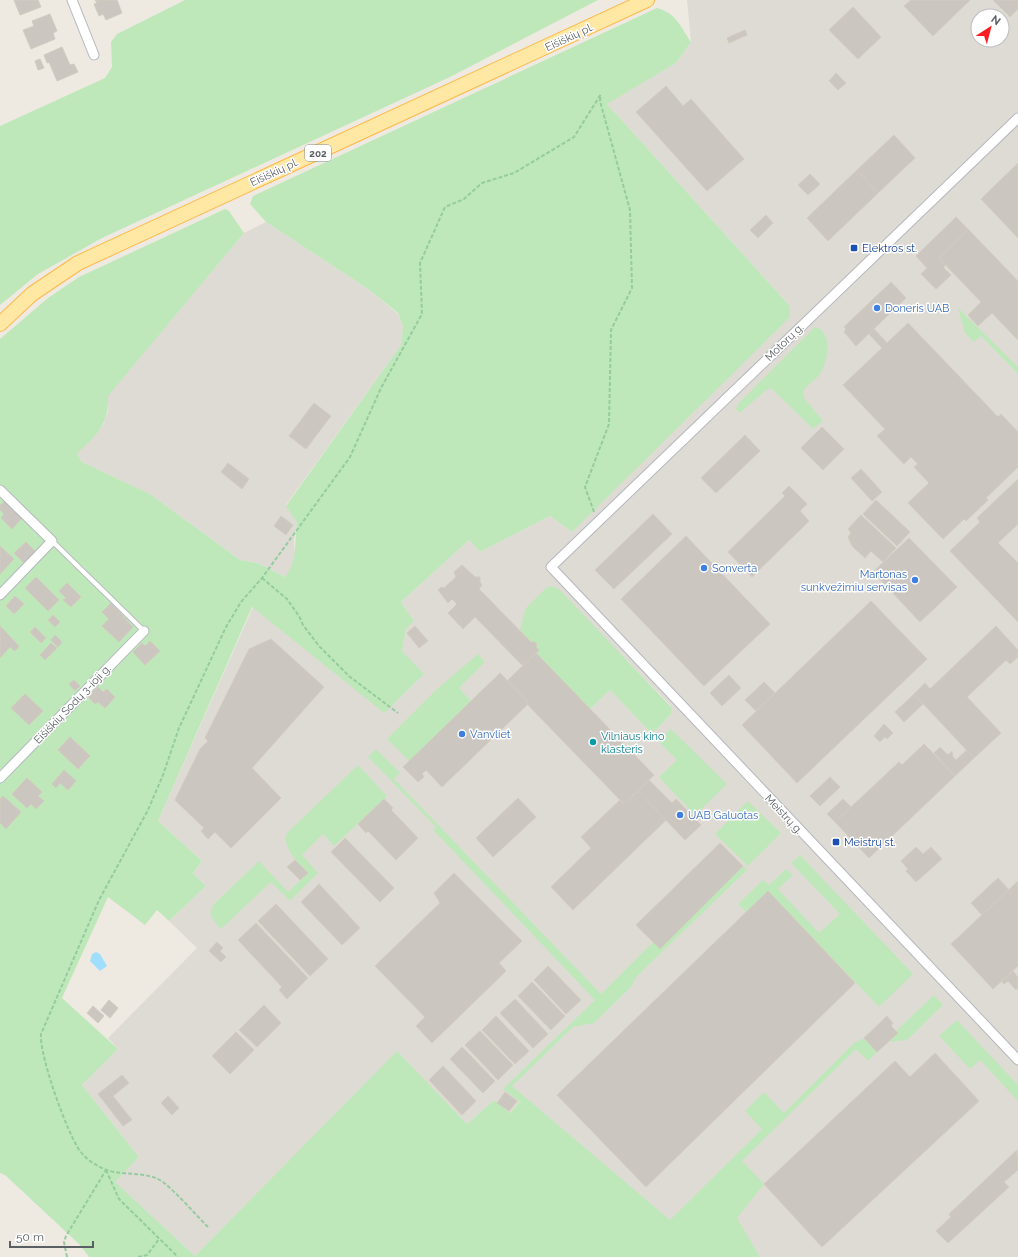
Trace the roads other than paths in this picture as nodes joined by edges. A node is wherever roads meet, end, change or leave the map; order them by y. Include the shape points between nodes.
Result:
1 (72, 0) edge
2 (647, 0) edge
3 (94, 55) dead end
4 (1018, 118) edge
5 (0, 324) edge
6 (0, 490) edge
7 (52, 541) junction
8 (551, 567) joint
9 (0, 595) edge
10 (144, 630) joint
11 (0, 778) edge
12 (1018, 1060) edge

1 - 3 street
2 - 5 main road, Eišiškių pl. / 202 via 78,263 32,294
4 - 8 street, Motorų g.
6 - 7 street
7 - 9 street
7 - 10 lane
8 - 12 street, Meistrų g.
10 - 11 street, Eišiškių Sodų 3-ioji g.

